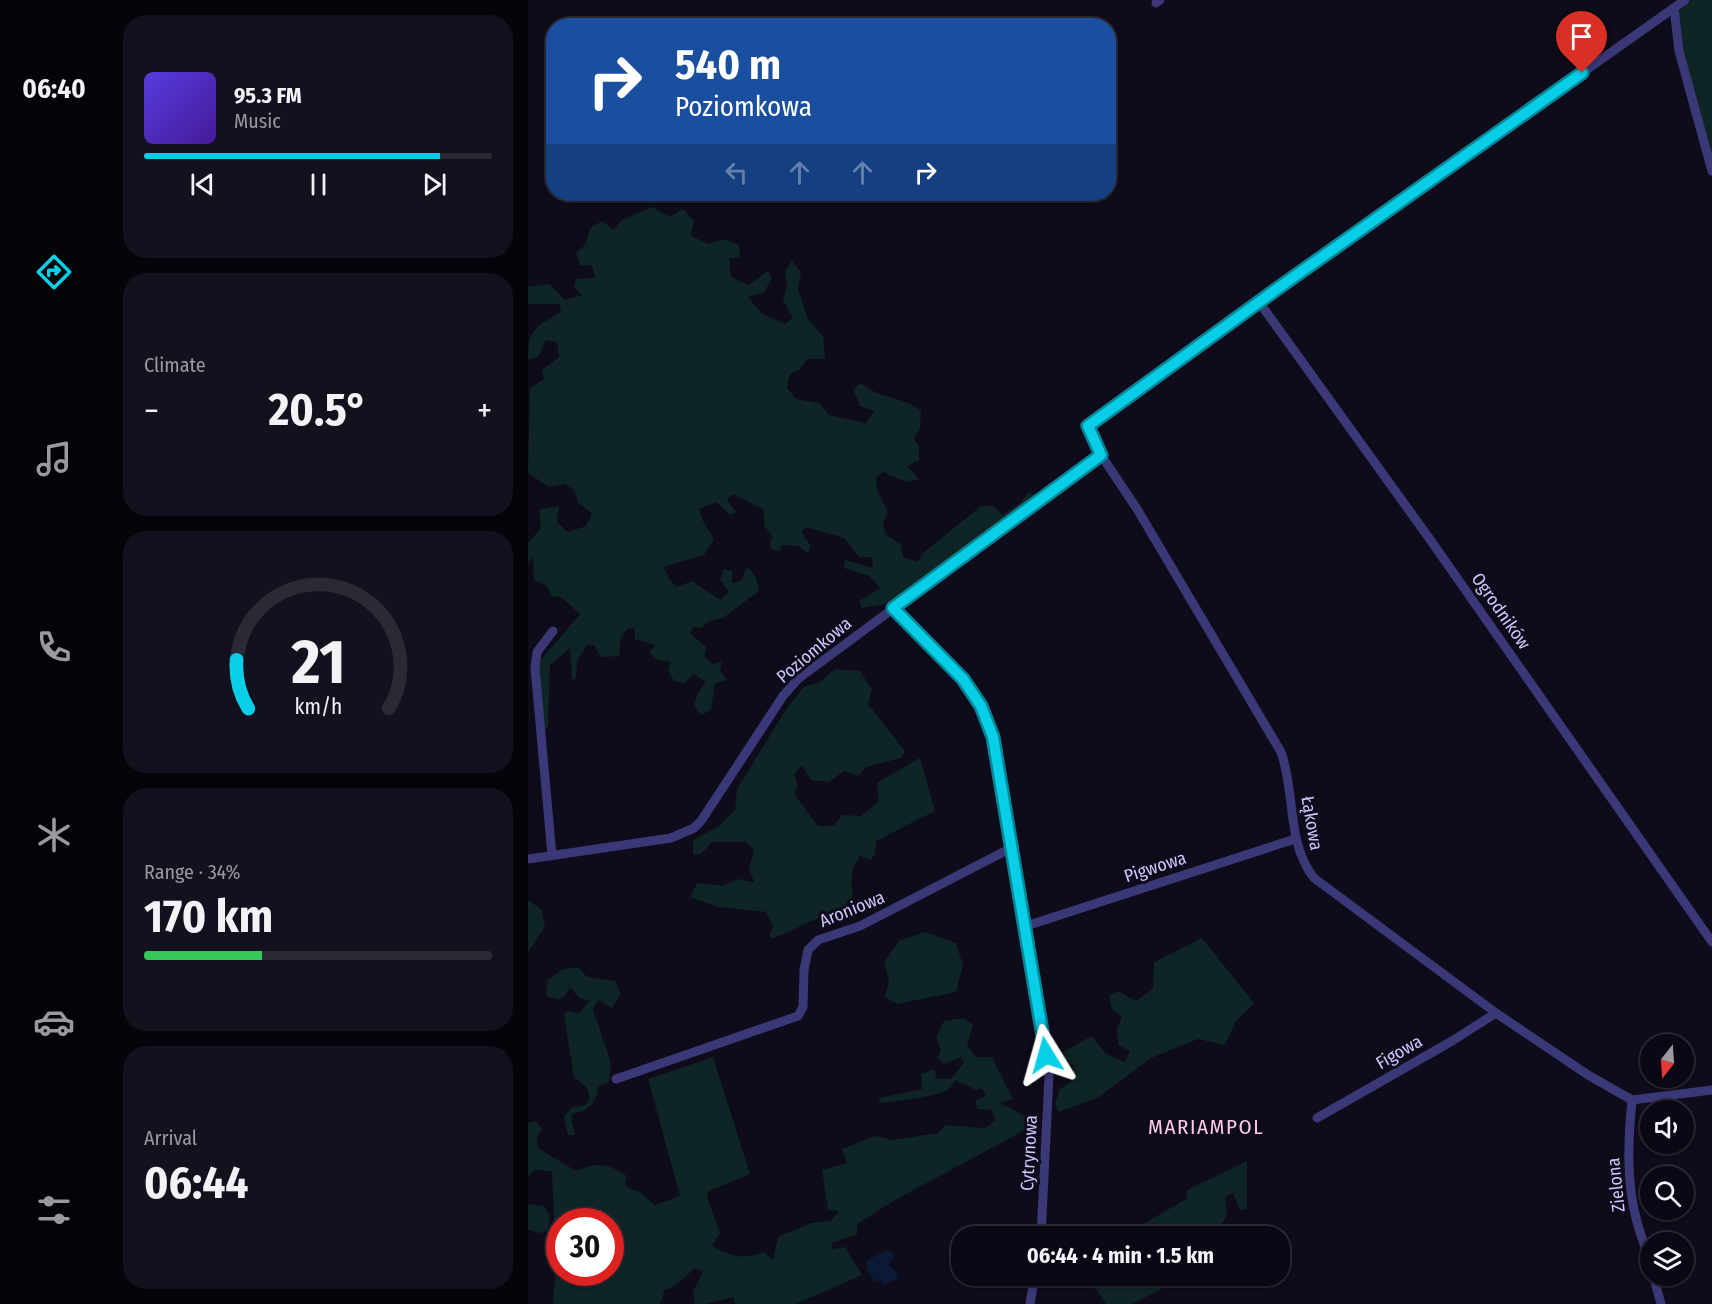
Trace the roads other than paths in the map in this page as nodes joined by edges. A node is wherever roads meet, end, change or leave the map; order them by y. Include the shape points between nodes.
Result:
1 (1685, 0) edge
2 (1674, 8) junction
3 (1712, 171) edge
4 (1259, 302) junction
5 (1101, 455) junction
6 (893, 608) junction
7 (553, 631) dead end
8 (1295, 839) junction
9 (1013, 847) junction
10 (552, 855) junction
11 (528, 859) edge
12 (1026, 926) junction
13 (1712, 942) edge
14 (1496, 1013) junction
15 (616, 1078) dead end
16 (1712, 1090) edge
17 (1632, 1100) junction
18 (1317, 1118) dead end
19 (1042, 1226) edge
20 (1640, 1232) edge
21 (1033, 1286) edge
22 (1656, 1286) edge
23 (1030, 1304) edge
24 (1661, 1304) edge

1 - 2 street
2 - 3 street via 1679,51
2 - 4 street
4 - 5 street, Łąkowa via 1088,426
4 - 13 street, Ogrodników
5 - 6 street, Poziomkowa
5 - 8 street, Łąkowa via 1281,752 1287,768
6 - 9 street, Cytrynowa via 963,679 981,706 993,737
6 - 10 street, Poziomkowa via 798,680 783,696 694,828 671,838
7 - 10 street via 537,652 535,668
8 - 12 street, Pigwowa
8 - 14 street, Łąkowa via 1304,865 1314,878
9 - 12 street, Cytrynowa
9 - 15 street, Aroniowa via 860,926 818,940 808,950 803,1007 798,1016
10 - 11 street, Poziomkowa
12 - 19 street, Cytrynowa via 1049,1076
14 - 17 street, Łąkowa via 1587,1075
14 - 18 street, Figowa
16 - 17 street
17 - 20 street, Zielona via 1628,1154
21 - 23 street
22 - 24 street

